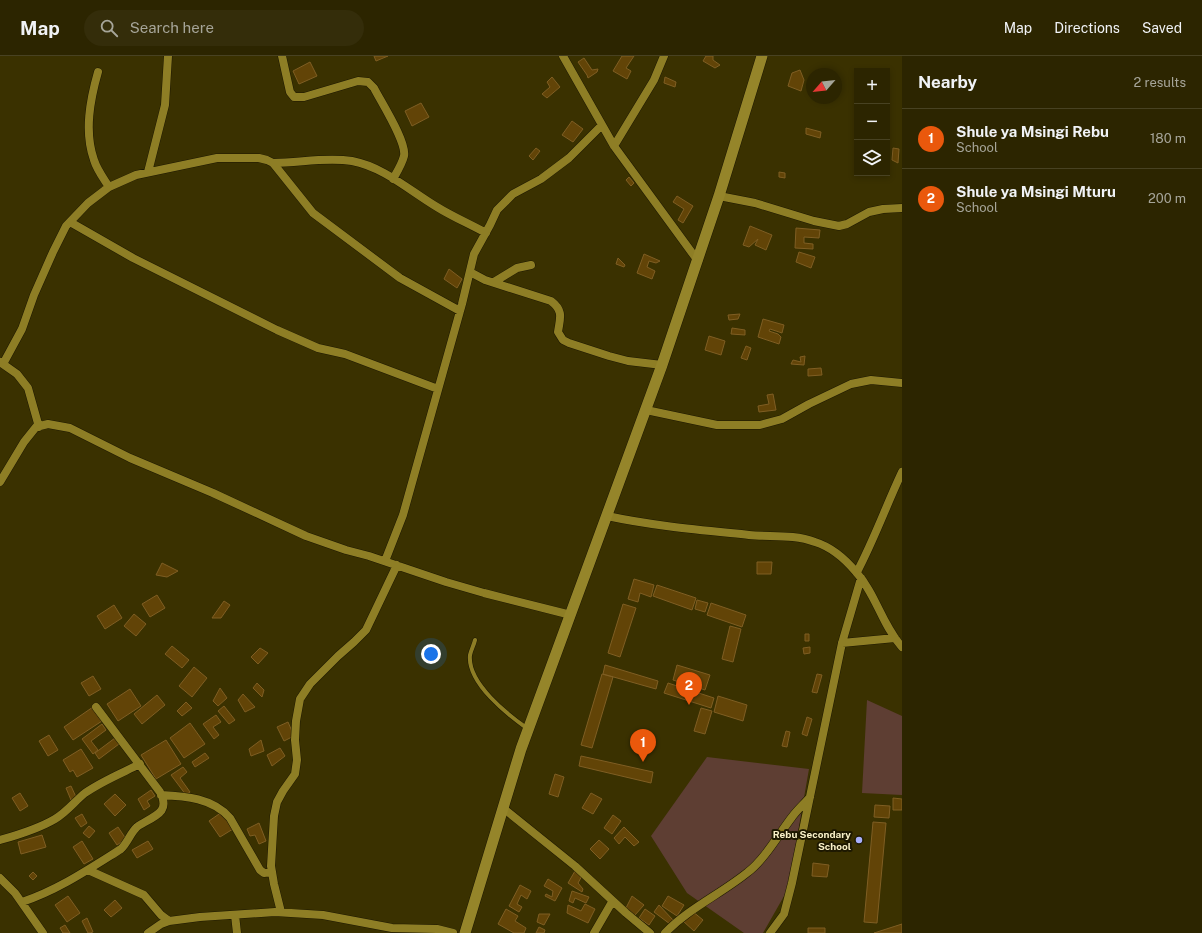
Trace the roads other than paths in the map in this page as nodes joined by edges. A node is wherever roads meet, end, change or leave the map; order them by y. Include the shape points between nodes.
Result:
1 (168, 56) edge
2 (282, 56) edge
3 (563, 56) edge
4 (664, 56) edge
5 (762, 56) edge
6 (98, 72) dead end
7 (602, 125) junction
8 (614, 146) junction
9 (273, 163) junction
10 (148, 172) junction
11 (393, 179) junction
12 (109, 187) junction
13 (719, 196) junction
14 (902, 208) edge
15 (70, 222) junction
16 (486, 233) junction
17 (698, 261) junction
18 (531, 265) dead end
19 (470, 272) junction
20 (494, 282) junction
21 (460, 311) junction
22 (2, 363) edge
23 (662, 365) junction
24 (902, 383) edge
25 (438, 389) junction
26 (646, 410) junction
27 (39, 426) junction
28 (902, 472) edge
29 (0, 482) edge
30 (607, 516) junction
31 (385, 561) junction
32 (397, 565) junction
33 (859, 575) junction
34 (571, 615) junction
35 (475, 640) dead end
36 (842, 643) junction
37 (900, 643) edge
38 (96, 706) dead end
39 (528, 729) junction
40 (140, 764) junction
41 (161, 795) junction
42 (811, 796) junction
43 (503, 808) junction
44 (0, 840) edge
45 (88, 870) junction
46 (272, 872) junction
47 (0, 877) edge
48 (22, 902) junction
49 (612, 902) junction
50 (281, 912) junction
51 (235, 915) junction
52 (169, 921) junction
53 (43, 933) edge
54 (148, 933) edge
55 (237, 933) edge
56 (453, 933) edge
57 (465, 933) edge
58 (594, 933) edge
59 (650, 933) edge
60 (665, 933) edge
61 (770, 933) edge

1 - 10 street via 165,105
2 - 11 street via 290,92 294,97 304,97 358,81 368,82 374,88 404,146 404,155
3 - 7 street
4 - 8 street via 654,80
5 - 13 main road
6 - 12 street via 89,121 90,147 94,161
7 - 8 street
7 - 16 street via 569,158 541,179 513,194 497,210
8 - 17 street
9 - 10 street via 259,158 217,158
9 - 11 street via 328,159 353,162 370,167
9 - 21 street via 312,213 400,278
10 - 12 street
11 - 16 street via 437,207
12 - 15 street via 88,203
13 - 14 street via 839,226 869,212
13 - 17 main road
15 - 22 street via 53,252 22,329
15 - 25 street via 133,258 277,330 318,348 345,354
16 - 19 street via 474,254
17 - 23 main road
18 - 20 street via 517,268
19 - 20 street
19 - 21 street
20 - 23 street via 557,305 561,316 558,332 563,340 569,343 615,358
21 - 25 street
22 - 27 street via 17,374 28,388
23 - 26 main road
24 - 26 street via 870,380 851,384 782,419 760,425 717,425
25 - 31 street via 402,515
26 - 30 main road
27 - 29 street via 24,442
27 - 31 street via 48,424 70,428 130,458 306,536
28 - 33 street
30 - 33 street via 661,526 786,536 815,542 837,554
30 - 34 main road
31 - 32 street
32 - 34 street via 476,591
32 - 46 street via 366,630 310,684 300,699 296,720 295,774 277,802
33 - 36 street
33 - 37 street via 885,624
34 - 39 main road
35 - 39 lane via 470,655 471,667 477,681 496,702
36 - 37 street
36 - 42 street
38 - 40 street
39 - 43 main road
40 - 41 street
40 - 44 street via 84,794 54,820
41 - 45 street via 164,805 162,809 134,830 127,844
41 - 46 street via 194,798 225,812 260,870 264,873
42 - 60 street via 792,816 750,872 690,910
42 - 61 street via 784,914
43 - 49 street via 575,866
43 - 57 main road
45 - 48 street via 42,896
45 - 52 street via 144,895
46 - 50 street
47 - 48 street
48 - 53 street
49 - 58 street
49 - 59 street
50 - 51 street
50 - 56 street via 323,915 392,928 437,929
51 - 52 street
51 - 55 street
52 - 54 street

